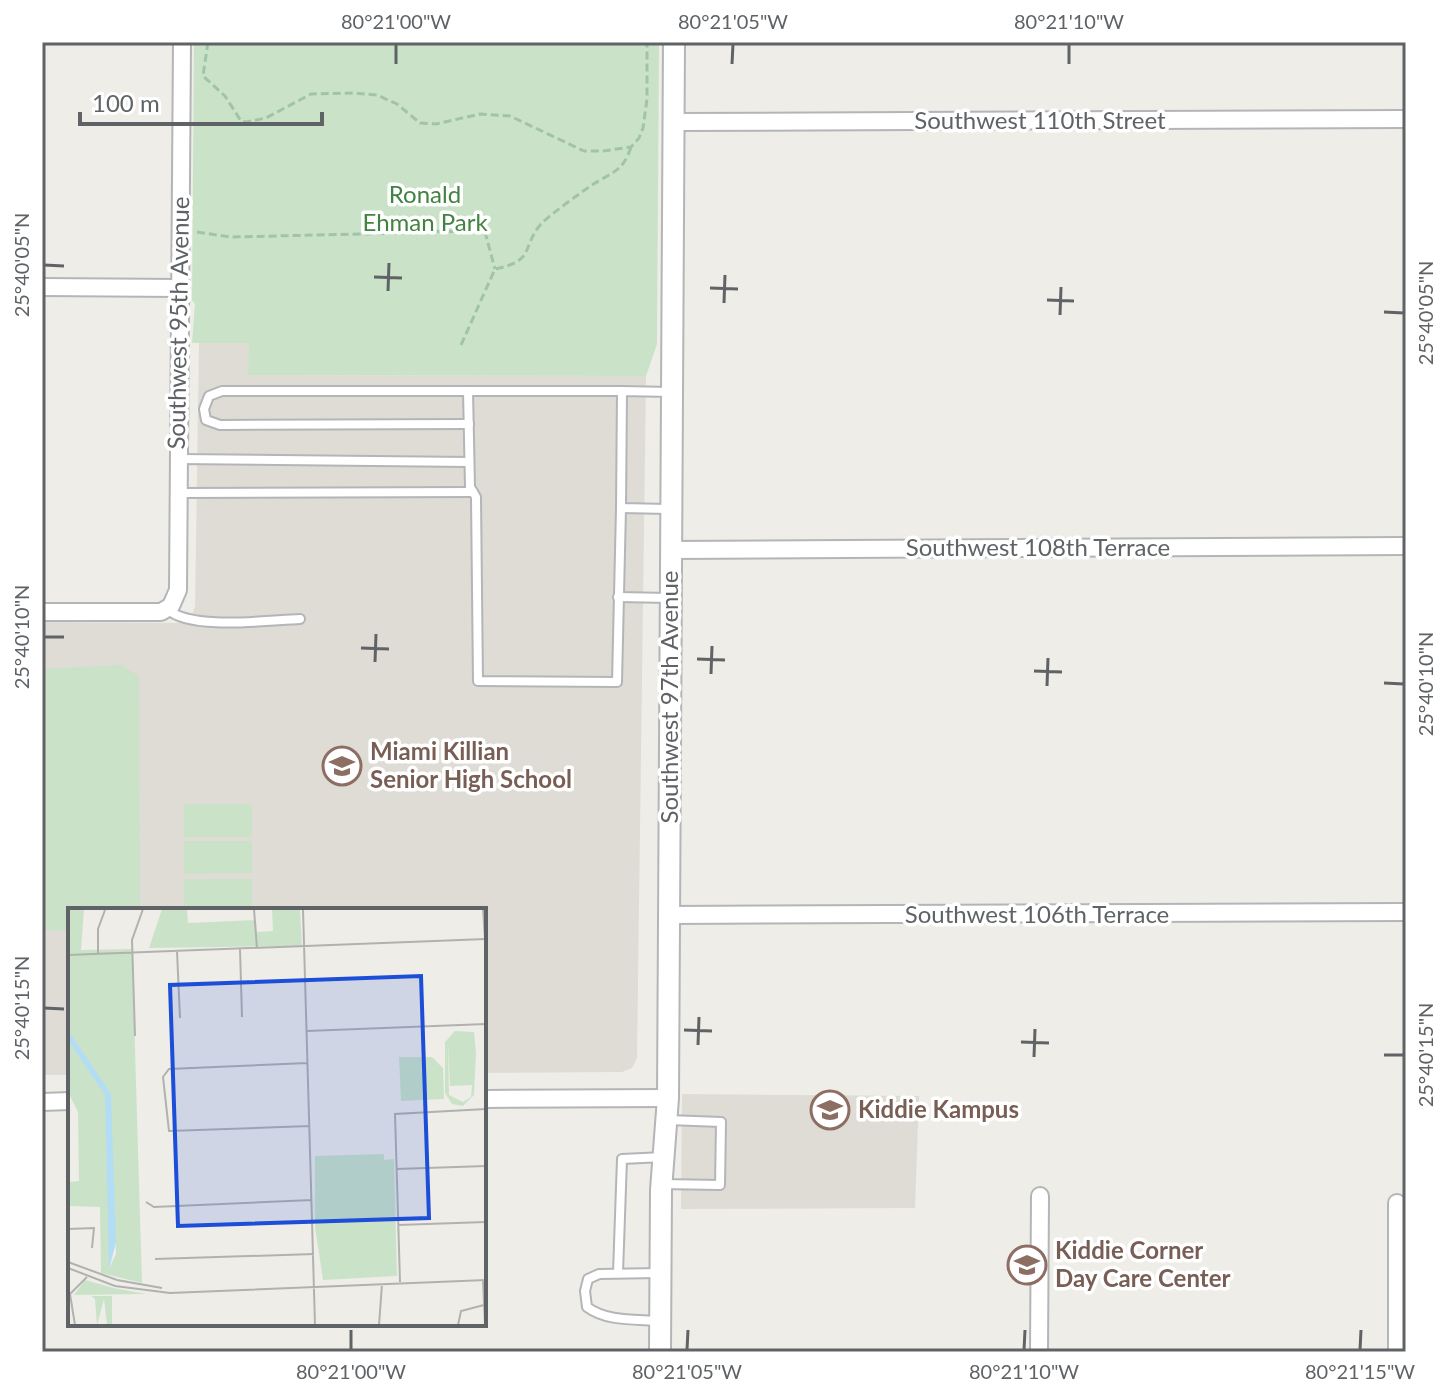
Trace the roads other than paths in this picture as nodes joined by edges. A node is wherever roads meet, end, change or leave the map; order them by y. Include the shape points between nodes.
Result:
1 (182, 42) edge
2 (674, 42) edge
3 (1406, 119) edge
4 (673, 122) junction
5 (42, 287) edge
6 (179, 288) junction
7 (468, 391) junction
8 (622, 391) junction
9 (672, 392) junction
10 (469, 424) junction
11 (178, 459) junction
12 (469, 462) junction
13 (473, 492) junction
14 (178, 493) junction
15 (621, 508) junction
16 (671, 509) junction
17 (1406, 546) edge
18 (671, 550) junction
19 (618, 597) junction
20 (670, 598) junction
21 (170, 606) junction
22 (42, 612) edge
23 (300, 619) dead end
24 (1406, 912) edge
25 (669, 915) junction
26 (668, 1098) junction
27 (486, 1099) edge
28 (68, 1101) edge
29 (42, 1102) edge
30 (667, 1119) junction
31 (664, 1157) junction
32 (662, 1184) junction
33 (1040, 1196) dead end
34 (1397, 1203) dead end
35 (618, 1273) junction
36 (660, 1273) junction
37 (660, 1321) junction
38 (660, 1352) edge
39 (1039, 1352) edge
40 (1397, 1352) edge

1 - 6 street, Southwest 95th Avenue
2 - 4 street, Southwest 97th Avenue
3 - 4 street, Southwest 110th Street
4 - 9 street, Southwest 97th Avenue
5 - 6 street
6 - 11 street, Southwest 95th Avenue
7 - 8 lane
7 - 10 lane
7 - 10 lane via 222,391 209,396 204,409 206,420 220,425
8 - 9 lane
8 - 15 lane
9 - 16 street, Southwest 97th Avenue
10 - 12 lane
11 - 12 lane
11 - 14 street, Southwest 95th Avenue
12 - 13 lane
13 - 14 lane
13 - 19 lane via 478,681 617,682
14 - 21 street, Southwest 95th Avenue via 178,590
15 - 16 lane
15 - 19 lane
16 - 18 street, Southwest 97th Avenue
17 - 18 street, Southwest 108th Terrace
18 - 20 street, Southwest 97th Avenue
19 - 20 lane
20 - 25 street, Southwest 97th Avenue
21 - 22 street via 156,613
21 - 23 lane via 172,614 200,621
24 - 25 street, Southwest 106th Terrace
25 - 26 street, Southwest 97th Avenue
26 - 27 street
26 - 30 street, Southwest 97th Avenue
28 - 29 street
30 - 31 street, Southwest 97th Avenue
30 - 32 lane via 721,1122 720,1185
31 - 32 street, Southwest 97th Avenue
31 - 35 lane via 622,1159
32 - 36 street, Southwest 97th Avenue
33 - 39 street
34 - 40 street
35 - 36 lane
35 - 37 lane via 588,1279 587,1307 612,1317
36 - 37 street, Southwest 97th Avenue
37 - 38 street, Southwest 97th Avenue

